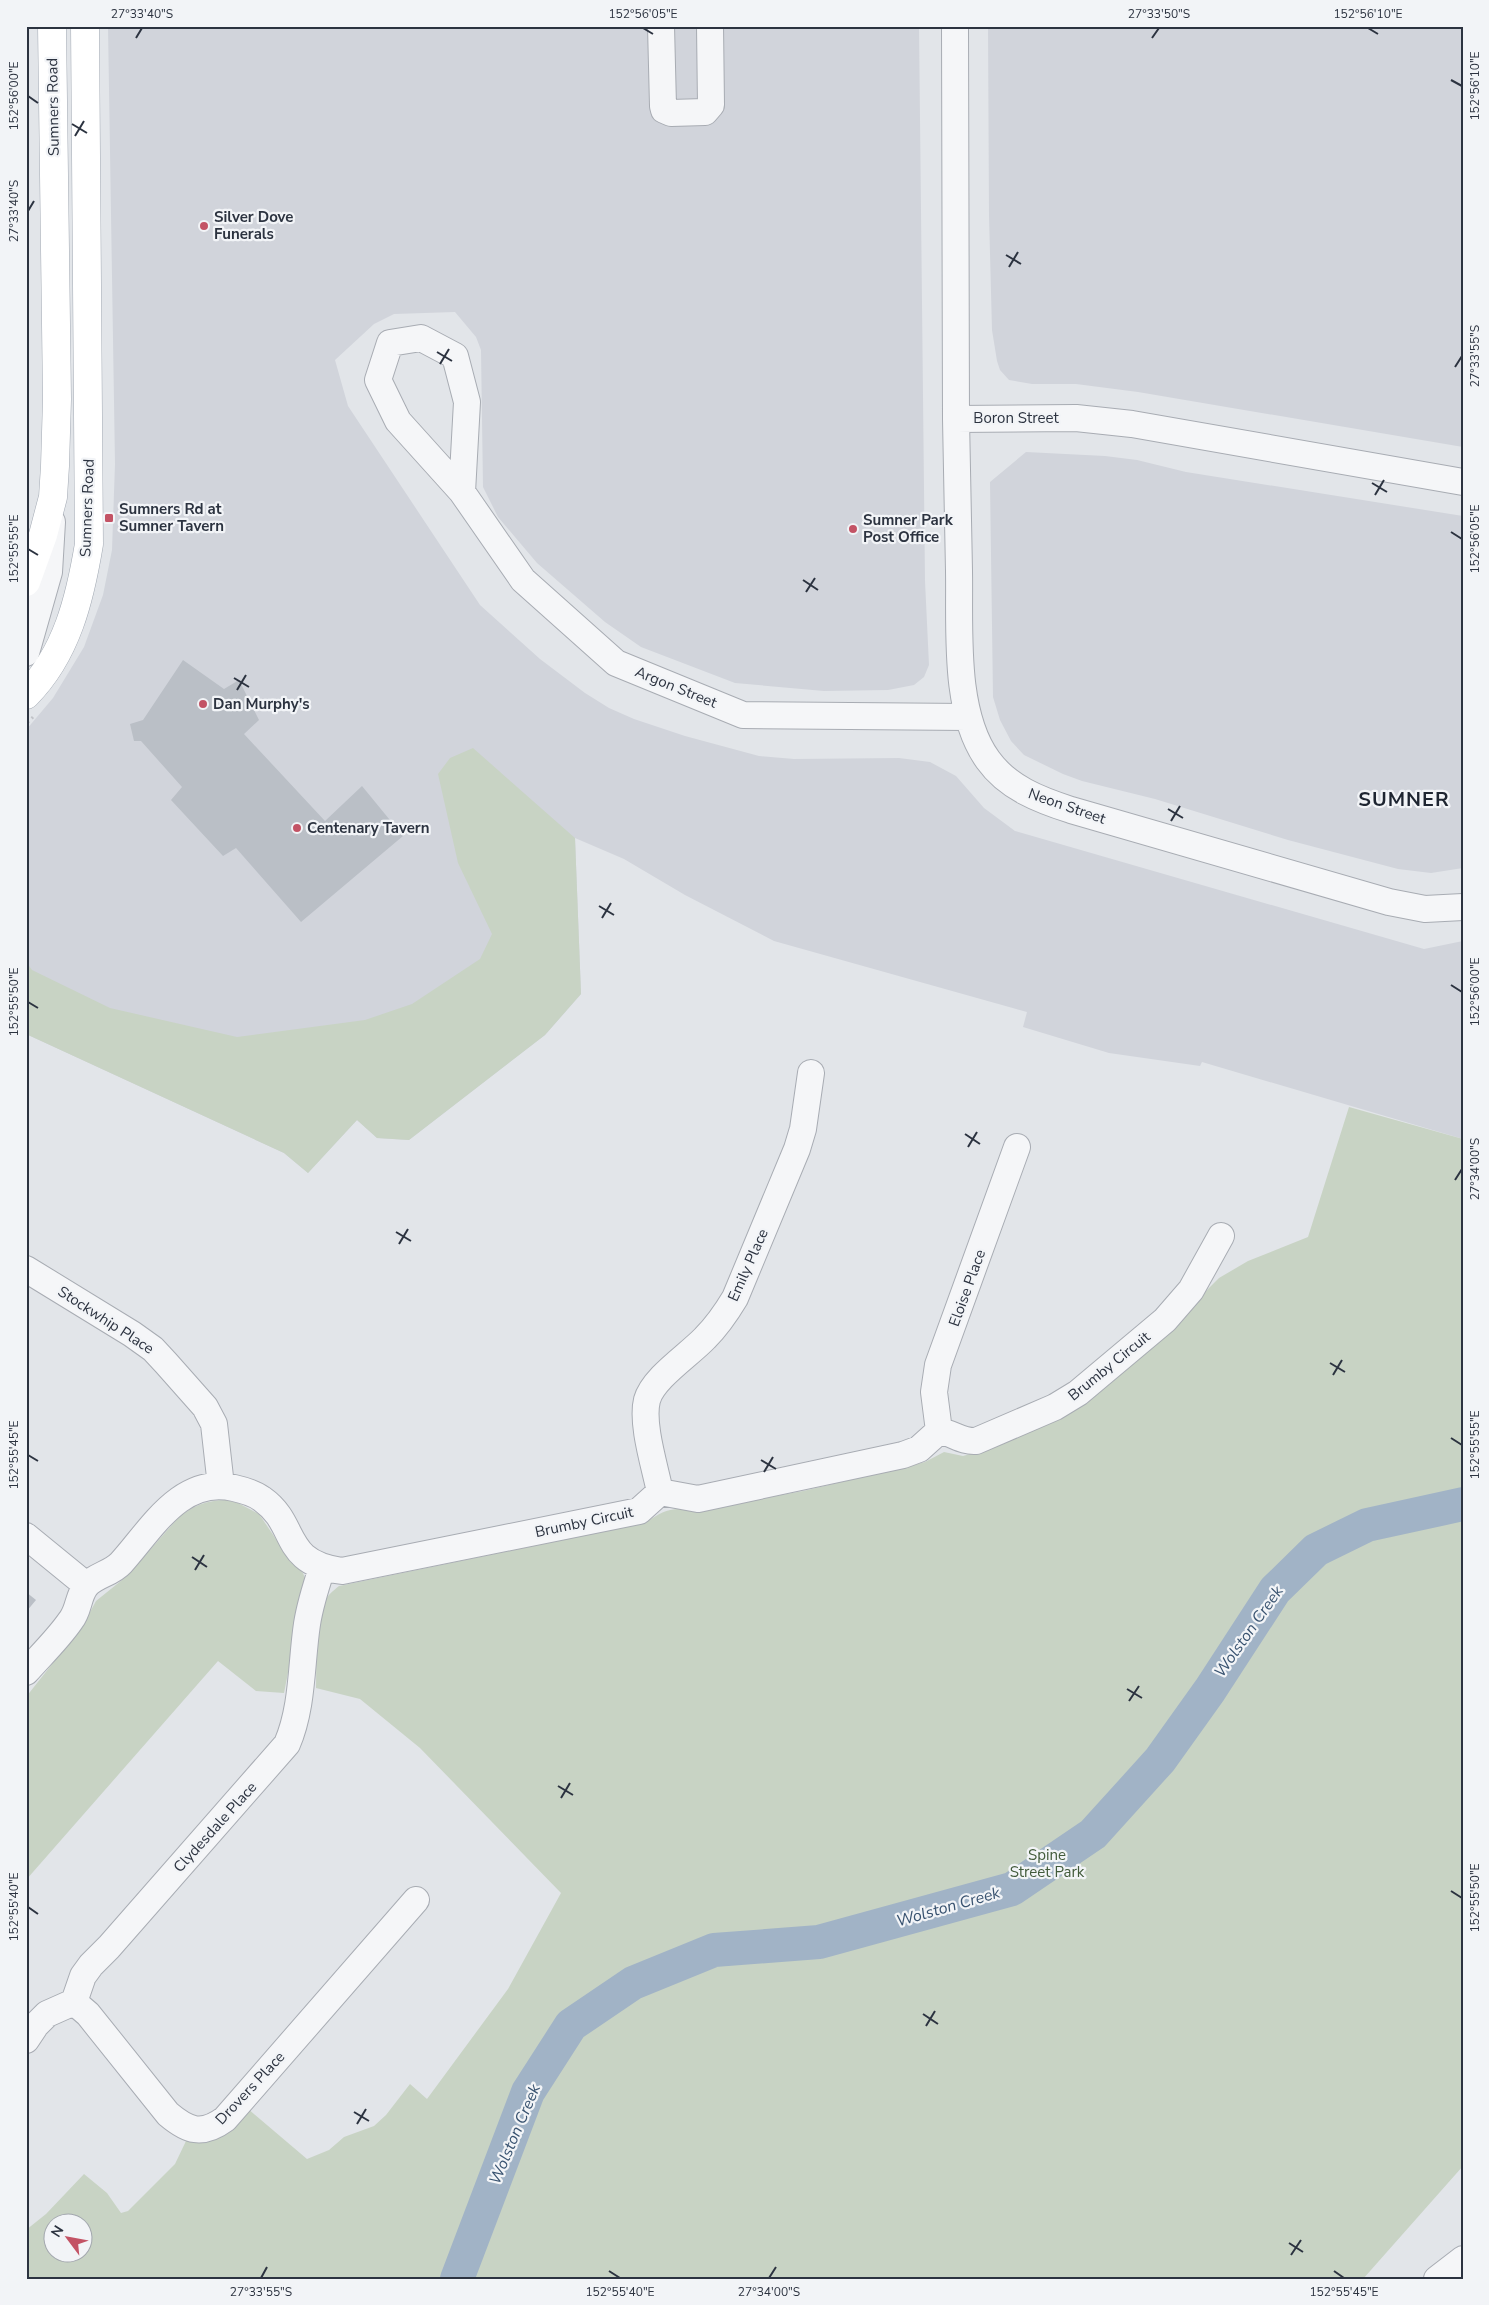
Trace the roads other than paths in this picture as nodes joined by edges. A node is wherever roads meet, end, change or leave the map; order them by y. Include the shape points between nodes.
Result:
1 (52, 26) edge
2 (85, 26) edge
3 (662, 26) edge
4 (710, 26) edge
5 (955, 26) edge
6 (88, 336) junction
7 (57, 338) junction
8 (956, 418) junction
9 (1463, 482) edge
10 (462, 492) junction
11 (53, 497) junction
12 (26, 582) edge
13 (26, 653) edge
14 (28, 682) edge
15 (967, 718) junction
16 (1463, 907) edge
17 (811, 1073) dead end
18 (1017, 1147) dead end
19 (1221, 1236) dead end
20 (26, 1269) edge
21 (939, 1431) junction
22 (221, 1486) junction
23 (660, 1492) junction
24 (26, 1536) edge
25 (322, 1568) junction
26 (86, 1586) junction
27 (26, 1672) edge
28 (416, 1900) dead end
29 (74, 2002) junction
30 (26, 2040) edge
31 (1463, 2259) edge
32 (1436, 2279) edge

1 - 7 main road, Sumners Road
2 - 6 main road, Sumners Road
3 - 4 street via 663,106 671,113 705,112 711,105
5 - 8 street, Boron Street
6 - 7 main road
6 - 14 main road, Sumners Road via 89,544 81,591 53,660
7 - 11 main road, Sumners Road
8 - 9 street, Boron Street via 1076,418 1132,424
8 - 15 street, Neon Street via 961,668
10 - 10 street, Argon Street via 398,420 378,380 390,343 422,338 455,356 467,402
10 - 15 street, Argon Street via 523,580 616,663 743,714
11 - 12 main road, Sumners Road
11 - 13 street via 49,572
15 - 16 street, Neon Street via 987,760 1010,783 1039,799 1389,902 1425,908
17 - 23 street, Emily Place via 797,1149 735,1298 724,1317 655,1385 647,1400 646,1423
18 - 21 street, Eloise Place via 938,1365 934,1392
19 - 21 street, Brumby Circuit via 1178,1308 1078,1393 1055,1407 976,1441 965,1442 951,1433
20 - 22 street, Stockwhip Place via 132,1334 166,1363 205,1407 214,1424
21 - 23 street via 918,1449 903,1455 698,1499
22 - 25 street, Brumby Circuit via 262,1499 275,1512 303,1556
22 - 26 street, Brumby Circuit via 200,1488 184,1496 168,1509 119,1565
23 - 25 street, Brumby Circuit via 639,1511 360,1568 342,1571
24 - 26 street
25 - 29 street, Clydesdale Place via 307,1622 298,1704 287,1744 116,1940 90,1965
26 - 27 street via 71,1621
28 - 29 street, Drovers Place via 225,2119 214,2127 198,2130 182,2126 168,2114 88,2014
29 - 30 street via 47,2014
31 - 32 street

